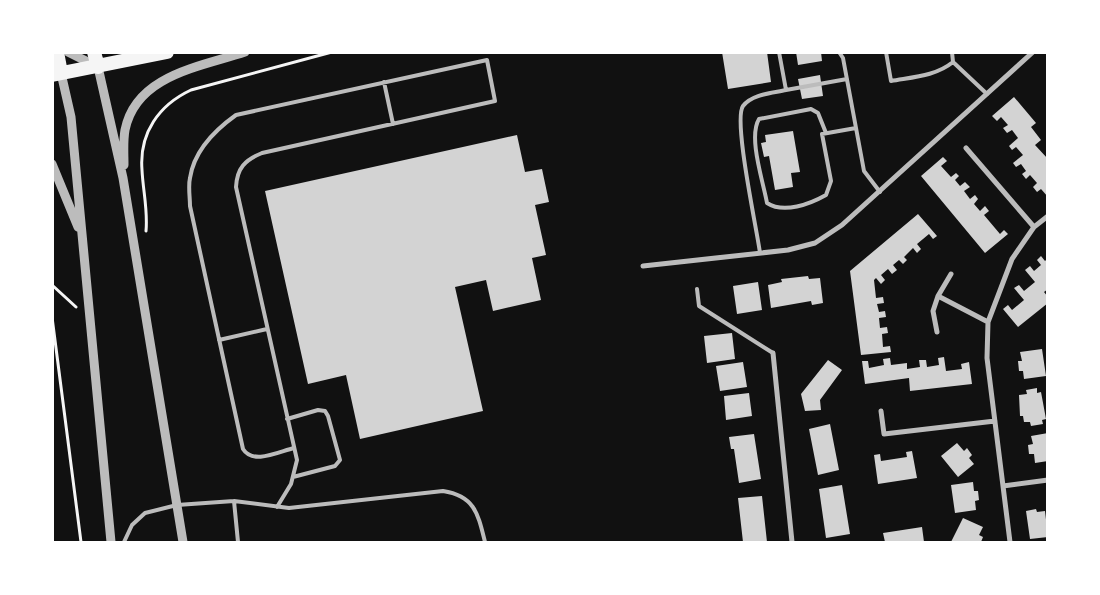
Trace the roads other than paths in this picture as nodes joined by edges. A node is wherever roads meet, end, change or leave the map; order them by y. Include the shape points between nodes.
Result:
1 (57, 52) edge
2 (68, 52) edge
3 (94, 52) edge
4 (167, 52) edge
5 (245, 52) edge
6 (779, 52) edge
7 (839, 52) edge
8 (886, 52) edge
9 (952, 52) edge
10 (1032, 52) edge
11 (954, 62) junction
12 (98, 67) junction
13 (57, 74) edge
14 (847, 78) junction
15 (384, 82) junction
16 (786, 90) junction
17 (987, 94) junction
18 (393, 124) junction
19 (856, 128) junction
20 (826, 133) junction
21 (966, 148) dead end
22 (52, 164) edge
23 (123, 178) junction
24 (880, 192) junction
25 (1048, 216) edge
26 (1034, 227) junction
27 (82, 236) junction
28 (760, 253) junction
29 (643, 266) dead end
30 (951, 274) dead end
31 (697, 289) dead end
32 (938, 296) junction
33 (988, 322) junction
34 (267, 329) junction
35 (937, 332) dead end
36 (219, 340) junction
37 (773, 353) joint
38 (881, 411) dead end
39 (287, 419) junction
40 (994, 421) junction
41 (294, 448) junction
42 (293, 477) junction
43 (1048, 480) edge
44 (1003, 486) junction
45 (234, 501) junction
46 (177, 505) junction
47 (277, 507) junction
48 (111, 542) edge
49 (124, 542) edge
50 (183, 542) edge
51 (238, 542) edge
52 (485, 542) edge
53 (792, 542) edge
54 (1010, 542) edge

1 - 13 highway
2 - 12 street
3 - 12 highway
4 - 12 highway
5 - 23 street via 173,76 145,92 129,115 124,131
6 - 16 lane
7 - 14 lane
8 - 11 lane via 891,80 931,74
9 - 11 lane
10 - 17 street
11 - 17 lane
12 - 13 highway
12 - 23 street
13 - 27 street via 71,117
14 - 16 lane
14 - 19 lane
15 - 18 lane
15 - 18 lane via 486,60 495,101
15 - 36 lane via 236,116 208,140 190,178 190,206
16 - 28 lane via 752,98 743,106 741,115 741,135
17 - 24 street
18 - 34 lane via 262,153 240,168 236,188
19 - 20 lane
19 - 24 lane via 864,171
20 - 20 lane via 822,134 831,181 826,195 788,208 767,203 755,141 755,126 760,119 811,109 818,113
21 - 26 street
22 - 27 street
23 - 46 street
24 - 28 street via 842,225 815,243
25 - 26 street
26 - 33 street via 1012,259
27 - 48 street
28 - 29 street
30 - 32 street
31 - 37 lane via 699,306
32 - 33 street
32 - 35 street via 933,311
33 - 40 street via 987,358
34 - 36 lane
34 - 39 lane
36 - 41 lane via 247,456 255,458
37 - 53 street
38 - 40 street via 884,434
39 - 41 lane
39 - 42 lane via 325,411 340,460 335,466
40 - 44 street
41 - 42 lane via 297,460
42 - 47 lane
43 - 44 street
44 - 54 street
45 - 46 lane
45 - 47 lane
45 - 51 lane
46 - 49 lane via 145,513 132,525
46 - 50 street
47 - 52 lane via 443,491 456,493 471,503 479,517

